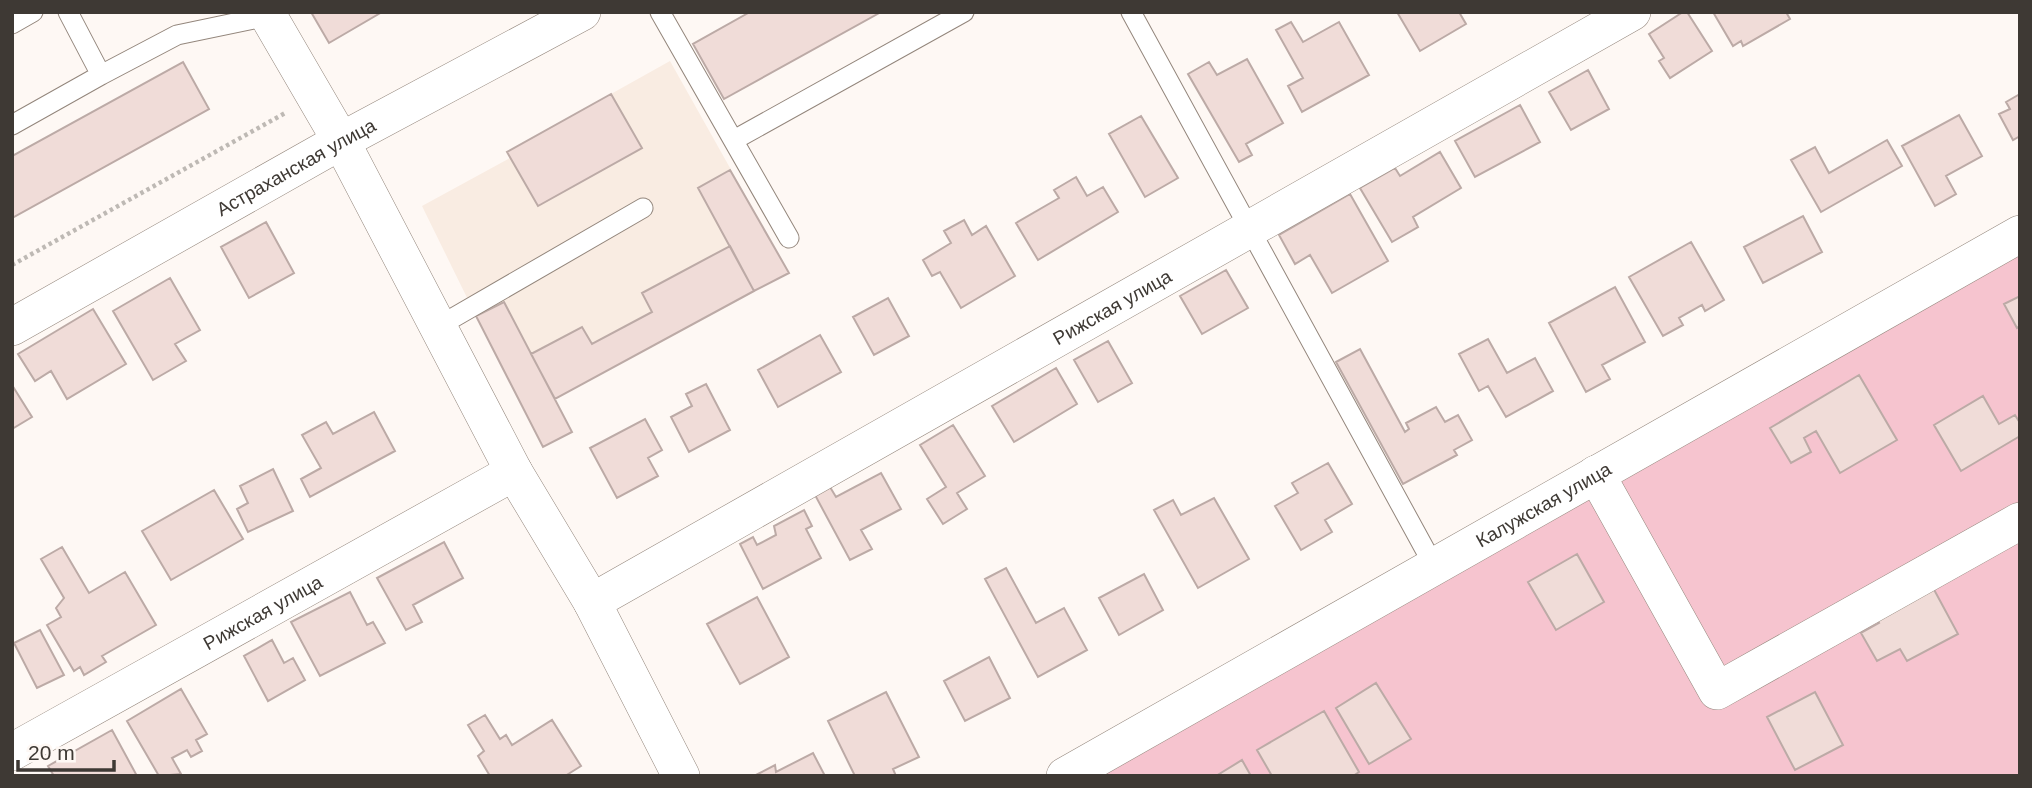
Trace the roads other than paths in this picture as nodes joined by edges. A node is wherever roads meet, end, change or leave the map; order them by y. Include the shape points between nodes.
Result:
1 (33, 12) edge
2 (68, 12) edge
3 (582, 12) edge
4 (660, 12) edge
5 (964, 12) edge
6 (1131, 12) edge
7 (1632, 12) edge
8 (267, 14) edge
9 (12, 24) edge
10 (102, 75) junction
11 (12, 125) edge
12 (734, 139) junction
13 (341, 141) junction
14 (643, 208) dead end
15 (1250, 229) junction
16 (2020, 234) edge
17 (789, 238) dead end
18 (439, 326) junction
19 (12, 327) edge
20 (514, 472) junction
21 (1596, 474) junction
22 (2020, 521) edge
23 (1434, 566) junction
24 (592, 602) junction
25 (12, 752) edge
26 (681, 776) edge
27 (1065, 776) edge

1 - 9 lane
2 - 10 lane
3 - 13 street, Астраханская улица
4 - 12 lane
5 - 12 lane
6 - 15 lane
7 - 15 street, Рижская улица
8 - 10 lane via 177,35
8 - 13 street
10 - 11 lane
12 - 17 lane
13 - 18 street
13 - 19 street, Астраханская улица
14 - 18 lane
15 - 23 lane
15 - 24 street, Рижская улица
16 - 21 street, Калужская улица
18 - 20 street
20 - 24 street
20 - 25 street, Рижская улица
21 - 22 street via 1717,691
21 - 23 street, Калужская улица
23 - 27 street, Калужская улица
24 - 26 street

